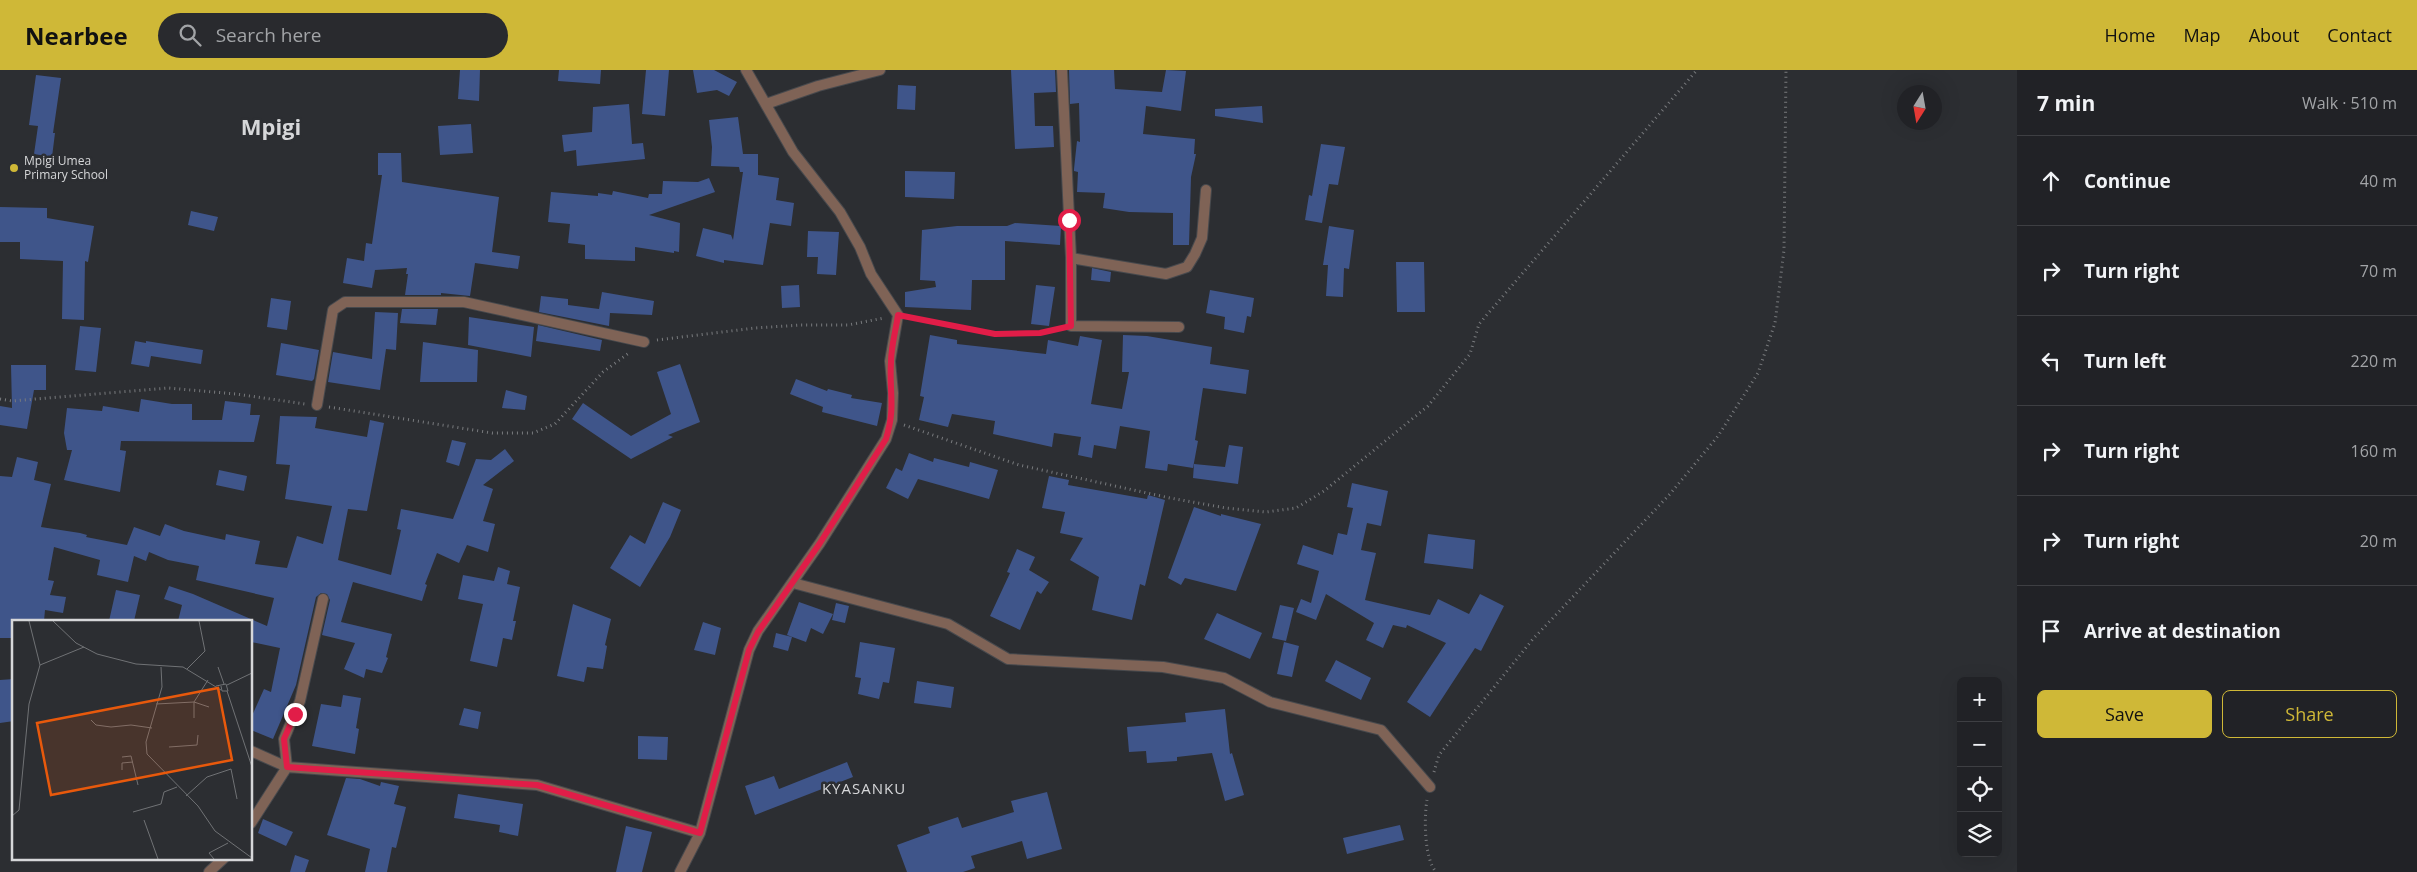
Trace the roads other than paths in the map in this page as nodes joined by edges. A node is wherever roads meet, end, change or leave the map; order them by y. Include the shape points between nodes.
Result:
1 (746, 70) edge
2 (880, 70) edge
3 (1062, 70) edge
4 (766, 104) junction
5 (1206, 190) dead end
6 (1071, 258) junction
7 (1179, 327) dead end
8 (644, 342) road end
9 (317, 406) road end
10 (793, 583) junction
11 (323, 599) dead end
12 (252, 751) edge
13 (287, 767) junction
14 (1430, 787) road end
15 (252, 821) edge
16 (700, 833) junction
17 (222, 860) edge
18 (209, 872) edge
19 (680, 872) edge

1 - 4 street
2 - 4 street
3 - 6 street
4 - 10 street via 793,152 840,212 871,274 898,315 890,362 892,420 886,439
5 - 6 street via 1202,238 1186,267 1166,274
6 - 7 street via 1071,326
8 - 9 street via 464,302 345,302 333,310
10 - 14 street via 948,624 1008,659 1162,667 1224,678 1270,702 1381,730
10 - 16 street via 749,650
11 - 13 street via 300,701 284,739
12 - 13 street
13 - 15 street
13 - 16 street via 537,785
16 - 19 street
17 - 18 street

